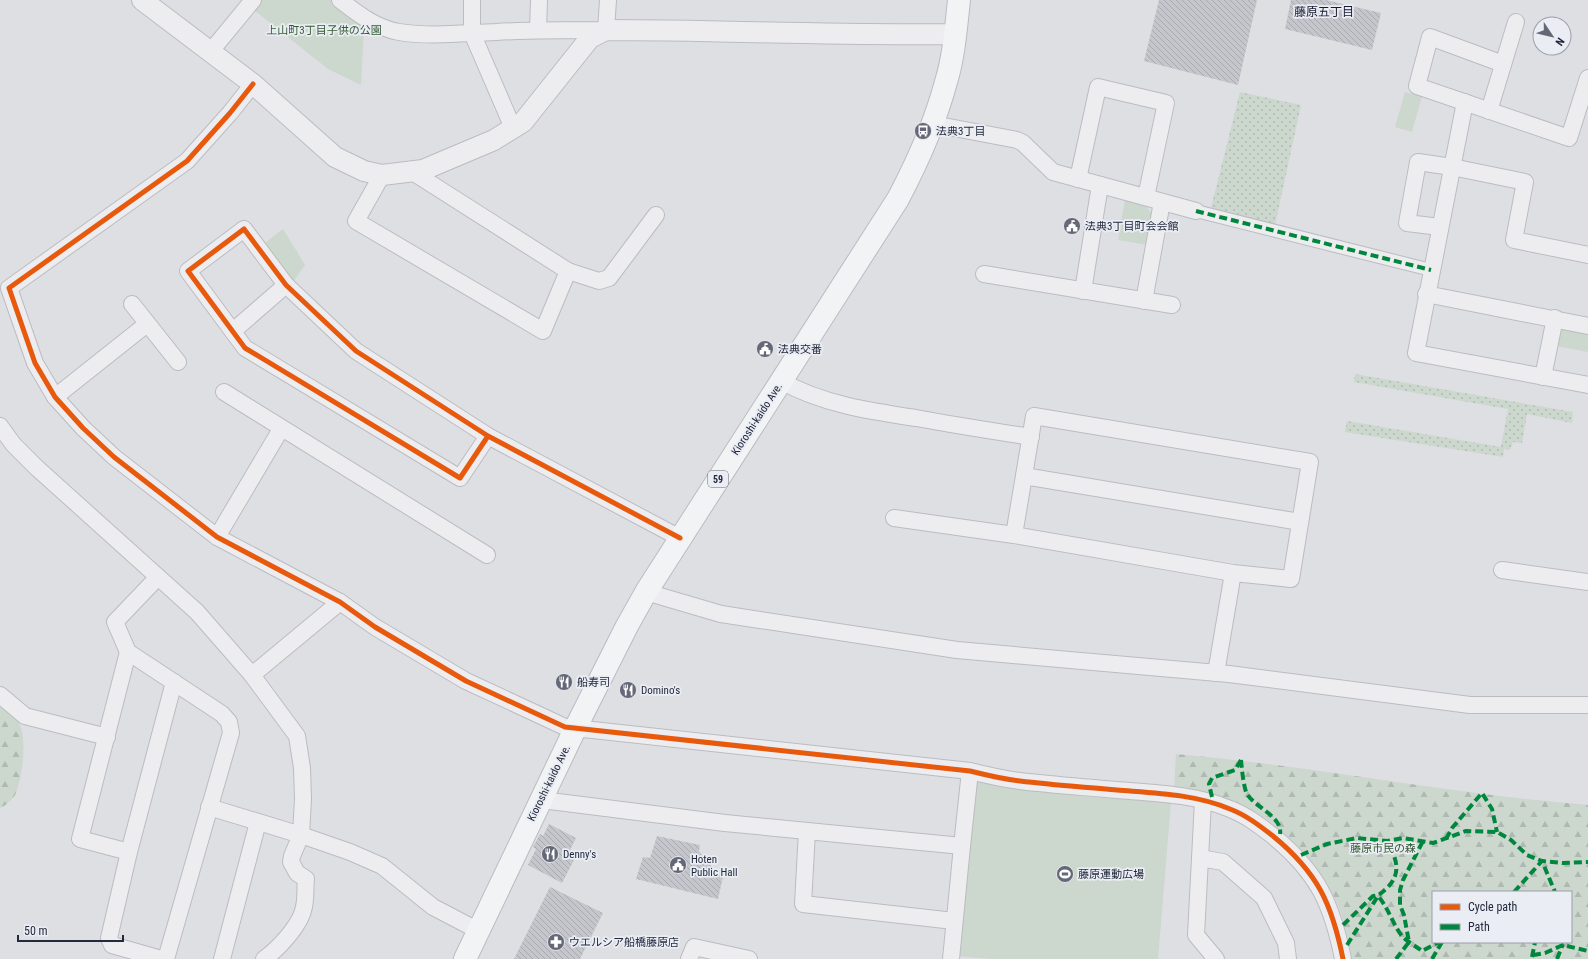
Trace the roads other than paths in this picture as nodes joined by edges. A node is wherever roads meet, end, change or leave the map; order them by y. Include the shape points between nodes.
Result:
1 (142, 0) edge
2 (340, 0) edge
3 (472, 0) edge
4 (538, 0) edge
5 (608, 0) edge
6 (959, 0) edge
7 (251, 1) edge
8 (1516, 22) dead end
9 (538, 30) junction
10 (606, 30) junction
11 (472, 33) junction
12 (955, 34) junction
13 (211, 51) junction
14 (1503, 64) junction
15 (1588, 78) edge
16 (252, 84) junction
17 (1465, 102) junction
18 (1489, 111) junction
19 (933, 124) junction
20 (513, 128) junction
21 (1452, 167) junction
22 (410, 171) junction
23 (382, 175) junction
24 (1078, 179) junction
25 (1100, 185) junction
26 (1146, 198) junction
27 (1162, 202) junction
28 (1196, 211) joint
29 (656, 215) dead end
30 (1440, 227) junction
31 (1588, 255) edge
32 (1431, 270) junction
33 (568, 271) junction
34 (984, 274) dead end
35 (286, 285) junction
36 (1083, 291) junction
37 (1426, 294) junction
38 (1144, 301) junction
39 (132, 304) dead end
40 (1172, 305) dead end
41 (1555, 318) junction
42 (147, 324) junction
43 (1588, 326) edge
44 (233, 331) junction
45 (178, 362) dead end
46 (1543, 377) junction
47 (780, 381) junction
48 (1588, 385) edge
49 (224, 392) dead end
50 (55, 398) junction
51 (0, 426) edge
52 (282, 428) junction
53 (488, 436) junction
54 (1031, 437) junction
55 (1024, 476) junction
56 (894, 518) dead end
57 (1300, 522) junction
58 (1014, 535) junction
59 (217, 536) junction
60 (680, 538) junction
61 (486, 555) dead end
62 (1502, 570) dead end
63 (1232, 573) junction
64 (158, 577) junction
65 (1588, 582) edge
66 (646, 592) junction
67 (340, 602) junction
68 (128, 652) junction
69 (1216, 673) junction
70 (252, 675) junction
71 (174, 682) junction
72 (0, 695) edge
73 (1588, 705) edge
74 (576, 727) junction
75 (107, 737) junction
76 (970, 771) junction
77 (542, 800) junction
78 (1203, 801) junction
79 (209, 807) junction
80 (258, 822) junction
81 (807, 831) junction
82 (301, 835) junction
83 (962, 846) junction
84 (128, 852) junction
85 (1200, 858) junction
86 (954, 922) junction
87 (479, 931) junction
88 (161, 959) edge
89 (166, 959) edge
90 (222, 959) edge
91 (264, 959) edge
92 (465, 959) edge
93 (689, 959) edge
94 (749, 959) edge
95 (951, 959) edge
96 (1216, 959) edge
97 (1288, 959) edge
98 (1343, 959) edge

1 - 13 street
2 - 11 street via 378,26 398,32
3 - 11 street
4 - 9 street
5 - 10 street
6 - 12 main road, Kioroshi-kaido Ave. / 59
7 - 13 street
8 - 14 street
9 - 10 street
9 - 11 street
10 - 12 street
10 - 20 street via 590,38 523,122
11 - 20 street
12 - 19 main road, Kioroshi-kaido Ave. / 59 via 947,81
13 - 16 street
14 - 17 street via 1430,37 1417,86
14 - 18 street
15 - 18 street via 1569,138
16 - 23 street via 336,157 364,171
16 - 50 street via 187,161 9,288 35,363
17 - 18 street
17 - 21 street
19 - 24 street via 1023,142 1053,172
19 - 47 main road, Kioroshi-kaido Ave. / 59 via 898,199
20 - 22 street via 494,140 423,170
21 - 30 street
21 - 30 street via 1418,162 1417,166 1407,223
21 - 31 street via 1525,182 1514,240
22 - 23 street
22 - 33 street
23 - 33 street via 356,221 543,331
24 - 25 street
24 - 26 street via 1098,87 1166,103
25 - 26 street
25 - 36 street
26 - 27 street
27 - 28 street
27 - 38 street
28 - 32 street
29 - 33 street via 608,278 599,281
30 - 32 street
32 - 37 street
34 - 36 street
35 - 44 street
35 - 44 street via 244,229 188,271
35 - 53 street via 356,351
36 - 38 street
37 - 41 street
37 - 46 street via 1416,352
38 - 40 street
39 - 42 street
41 - 43 street
41 - 46 street
42 - 45 street
42 - 50 street
44 - 53 street via 245,348 460,478
46 - 48 street
47 - 54 street via 796,390 832,402 877,412
47 - 60 main road, Kioroshi-kaido Ave. / 59
49 - 52 street
50 - 59 street via 114,457
51 - 64 street via 13,444 37,468
52 - 59 street
52 - 61 street
53 - 60 street
54 - 55 street
54 - 57 street via 1034,416 1310,462
55 - 57 street
55 - 58 street
56 - 58 street
57 - 63 street via 1291,579
58 - 63 street
59 - 67 street
60 - 66 main road, Kioroshi-kaido Ave. / 59
62 - 65 street
63 - 69 street
64 - 68 street via 115,622
64 - 70 street via 197,612
66 - 69 street via 721,614 956,650
66 - 74 main road, Kioroshi-kaido Ave. / 59
67 - 70 street
67 - 74 street via 375,627 466,681 565,727
68 - 71 street
68 - 75 street
69 - 73 street via 1470,705
70 - 82 street via 297,736 302,768
71 - 79 street via 222,714 229,722 231,733
71 - 84 street
72 - 75 street via 25,716
74 - 76 street
74 - 77 main road, Kioroshi-kaido Ave. / 59
75 - 84 street via 80,839
76 - 78 street via 1019,781 1172,795
76 - 83 street
77 - 81 street
77 - 87 main road, Kioroshi-kaido Ave. / 59
78 - 85 street
78 - 98 street via 1244,816 1279,841 1306,867 1319,885 1331,910
79 - 80 street
79 - 89 street
80 - 82 street
80 - 90 street
81 - 83 street
81 - 86 street via 803,904
82 - 87 street via 382,866 433,907
82 - 91 street via 291,862 297,873 306,879 304,908 283,942
83 - 86 street
84 - 88 street via 109,938 112,945
85 - 96 street via 1196,935
85 - 97 street via 1224,862 1264,898 1286,943
86 - 95 street
87 - 92 main road, Kioroshi-kaido Ave. / 59
93 - 94 street via 694,947

